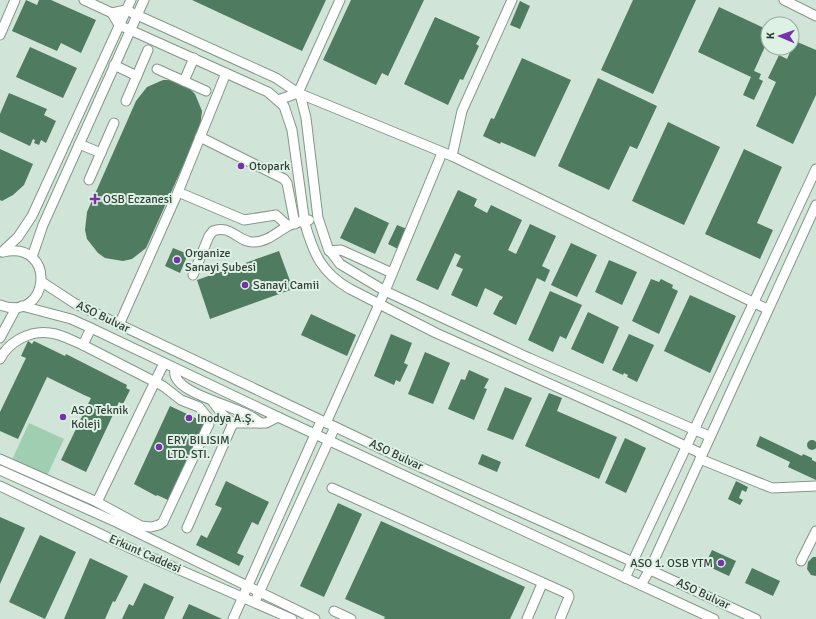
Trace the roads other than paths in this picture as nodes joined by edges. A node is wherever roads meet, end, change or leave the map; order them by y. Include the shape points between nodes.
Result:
1 (15, 0) edge
2 (84, 0) edge
3 (131, 0) edge
4 (144, 0) edge
5 (340, 0) edge
6 (512, 0) edge
7 (784, 0) edge
8 (126, 10) junction
9 (112, 13) junction
10 (136, 15) junction
11 (816, 16) edge
12 (119, 25) junction
13 (129, 30) junction
14 (0, 34) edge
15 (148, 50) dead end
16 (194, 58) junction
17 (114, 65) junction
18 (157, 69) dead end
19 (226, 72) junction
20 (137, 76) junction
21 (184, 81) junction
22 (206, 90) dead end
23 (298, 93) junction
24 (278, 100) junction
25 (126, 101) dead end
26 (114, 123) dead end
27 (200, 137) junction
28 (79, 144) junction
29 (101, 153) junction
30 (442, 153) junction
31 (452, 156) junction
32 (816, 169) edge
33 (89, 180) dead end
34 (178, 192) junction
35 (816, 204) edge
36 (318, 218) junction
37 (305, 221) junction
38 (292, 225) junction
39 (329, 251) junction
40 (1, 253) edge
41 (32, 257) junction
42 (392, 273) junction
43 (193, 275) dead end
44 (42, 282) junction
45 (385, 291) junction
46 (754, 302) junction
47 (378, 303) junction
48 (0, 305) edge
49 (19, 307) junction
50 (767, 309) junction
51 (119, 325) junction
52 (91, 328) junction
53 (0, 338) edge
54 (83, 345) junction
55 (0, 359) edge
56 (164, 363) junction
57 (548, 366) junction
58 (175, 368) junction
59 (543, 380) junction
60 (154, 381) junction
61 (598, 388) junction
62 (213, 402) junction
63 (591, 402) junction
64 (640, 406) junction
65 (278, 417) junction
66 (633, 421) junction
67 (233, 423) junction
68 (260, 423) junction
69 (327, 424) junction
70 (695, 431) junction
71 (315, 434) junction
72 (710, 436) junction
73 (328, 440) junction
74 (687, 446) junction
75 (701, 456) junction
76 (0, 459) edge
77 (0, 470) edge
78 (0, 486) edge
79 (816, 486) edge
80 (332, 488) dead end
81 (78, 494) junction
82 (71, 502) junction
83 (97, 502) junction
84 (82, 507) junction
85 (65, 517) junction
86 (75, 522) junction
87 (187, 528) dead end
88 (816, 531) edge
89 (800, 561) dead end
90 (633, 562) junction
91 (650, 569) junction
92 (625, 578) junction
93 (542, 584) junction
94 (641, 585) junction
95 (247, 587) junction
96 (259, 592) junction
97 (243, 597) junction
98 (255, 602) junction
99 (334, 611) dead end
100 (233, 619) edge
101 (292, 619) edge
102 (315, 619) edge
103 (351, 619) edge
104 (527, 619) edge
105 (560, 619) edge
106 (714, 619) edge
107 (756, 619) edge

1 - 14 street
2 - 9 street
3 - 8 street
4 - 10 street
5 - 23 street
6 - 31 street via 462,111
7 - 11 street
8 - 9 street
8 - 10 street
8 - 12 street
9 - 12 street
10 - 13 street
10 - 23 street via 276,78
12 - 13 street
12 - 40 street via 32,216 18,238
13 - 16 street
13 - 17 street
15 - 20 street
16 - 19 street
16 - 21 street
17 - 20 street
17 - 28 street
18 - 21 street
19 - 24 street via 268,92
19 - 27 street
20 - 25 street
21 - 22 street
23 - 24 street
23 - 30 street
23 - 36 street via 306,118
24 - 37 street via 284,106 292,130
26 - 29 street
27 - 34 street
27 - 38 street via 284,179 287,183
28 - 29 street
28 - 41 street via 43,225
29 - 33 street
30 - 31 street
30 - 42 street
31 - 46 street
32 - 46 street
34 - 38 street via 244,220 276,215
34 - 51 street
35 - 50 street
36 - 37 street
36 - 39 street
37 - 38 street
37 - 47 street via 314,252 322,265 344,286
38 - 43 street via 273,236 253,242 226,229 213,231
39 - 42 street via 341,250
39 - 45 street via 348,270
40 - 41 street via 17,250
41 - 44 street via 40,268
42 - 45 street
44 - 49 street via 35,297
44 - 51 street, ASO Bulvar via 74,303
45 - 47 street
45 - 57 street
46 - 50 street
46 - 70 street
47 - 59 street via 436,333
47 - 69 street
48 - 49 street, ASO Bulvar
49 - 52 street, ASO Bulvar via 71,319
49 - 53 street
50 - 72 street
51 - 69 street, ASO Bulvar
52 - 54 street
52 - 56 street, ASO Bulvar
54 - 55 street via 43,332 19,338
54 - 60 street
56 - 58 street, ASO Bulvar
56 - 60 street
57 - 59 street
57 - 61 street
58 - 62 street via 175,375 179,381
58 - 65 street, ASO Bulvar
59 - 63 street
60 - 83 street
60 - 83 street via 181,400 199,407 209,419 209,424 163,522 159,526 141,526
61 - 63 street
61 - 64 street
62 - 67 street
62 - 68 street via 248,413
63 - 66 street
64 - 66 street
64 - 70 street
65 - 68 street via 270,422
65 - 71 street, ASO Bulvar
66 - 74 street
67 - 68 street
67 - 87 street
69 - 71 street
69 - 73 street
69 - 90 street, ASO Bulvar
70 - 72 street
70 - 74 street
71 - 73 street, ASO Bulvar
71 - 95 street
72 - 75 street
73 - 92 street, ASO Bulvar
73 - 96 street
74 - 75 street
74 - 90 street
75 - 79 street via 772,488
75 - 91 street
76 - 81 street
77 - 82 street
78 - 85 street, Erkunt Caddesi
80 - 93 street
81 - 82 street
81 - 83 street
81 - 84 street
82 - 84 street
82 - 85 street
84 - 86 street
84 - 95 street
85 - 86 street, Erkunt Caddesi
86 - 97 street, Erkunt Caddesi
88 - 89 street
90 - 91 street, ASO Bulvar
90 - 92 street
91 - 94 street
91 - 107 street, ASO Bulvar
92 - 94 street, ASO Bulvar
93 - 104 street
93 - 105 street via 568,594
94 - 106 street, ASO Bulvar
95 - 96 street
95 - 97 street
96 - 98 street
96 - 102 street
97 - 98 street, Erkunt Caddesi
97 - 100 street
98 - 101 street, Erkunt Caddesi
99 - 103 street

